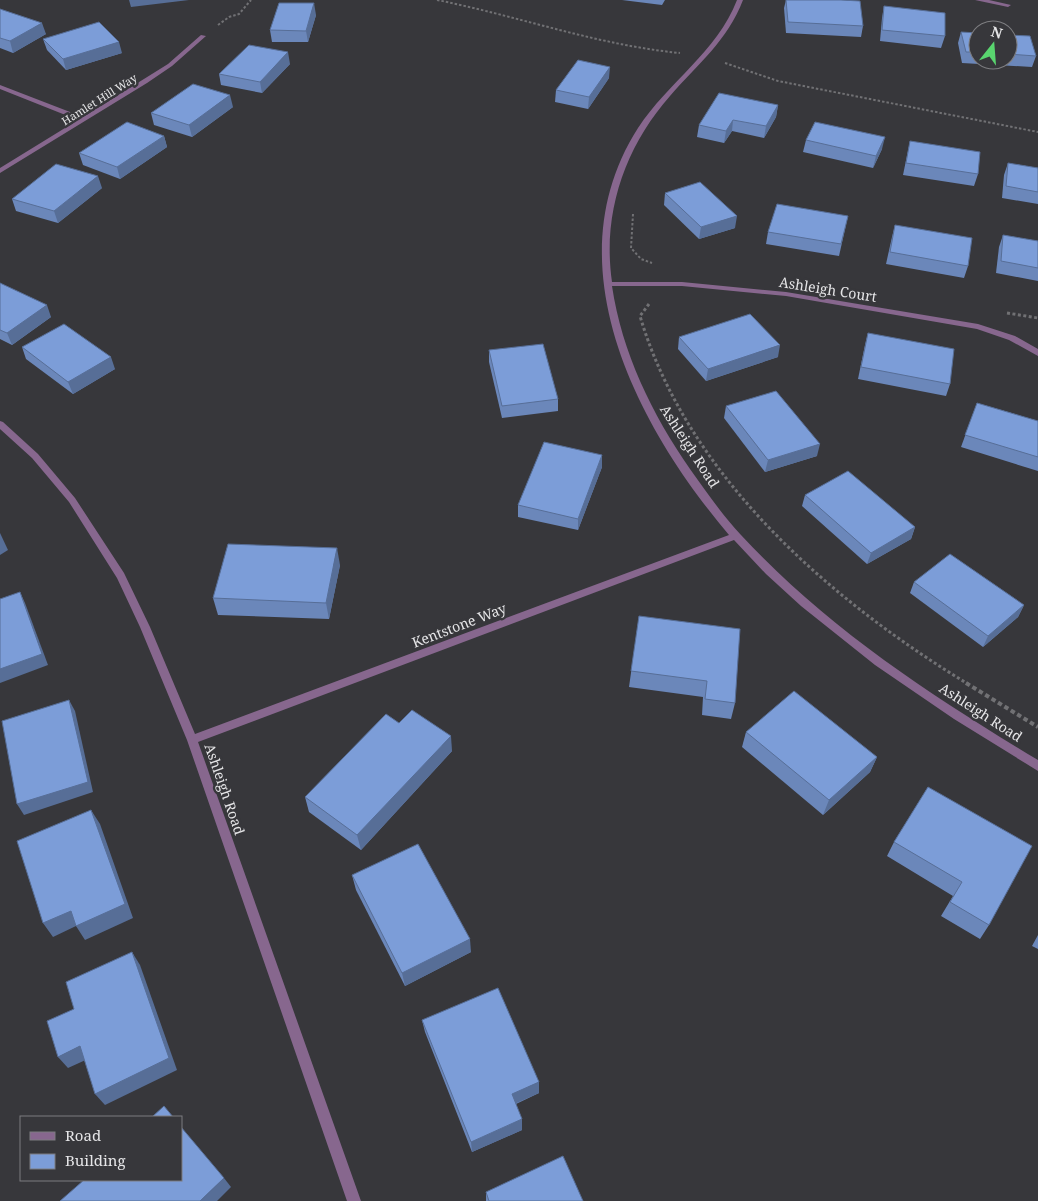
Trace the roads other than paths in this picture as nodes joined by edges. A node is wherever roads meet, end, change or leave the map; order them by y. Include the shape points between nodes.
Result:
1 (740, 0) edge
2 (978, 0) edge
3 (1008, 5) dead end
4 (203, 36) road end
5 (0, 87) edge
6 (84, 120) junction
7 (0, 171) edge
8 (607, 284) junction
9 (1038, 353) edge
10 (0, 424) edge
11 (736, 536) junction
12 (192, 740) junction
13 (1038, 766) edge
14 (354, 1201) edge

1 - 8 street, Ashleigh Road via 727,29 667,95 634,140 612,195 605,251
2 - 3 street
4 - 6 street, Hamlet Hill Way via 170,65
5 - 6 street
6 - 7 street, Hamlet Hill Way
8 - 9 street, Ashleigh Court via 682,284 786,294 978,328 1012,338
8 - 11 street, Ashleigh Road via 627,364 657,426
10 - 12 street, Ashleigh Road via 36,456 72,500 121,576
11 - 12 street, Kentstone Way
11 - 13 street, Ashleigh Road via 815,612 896,674
12 - 14 street, Ashleigh Road

